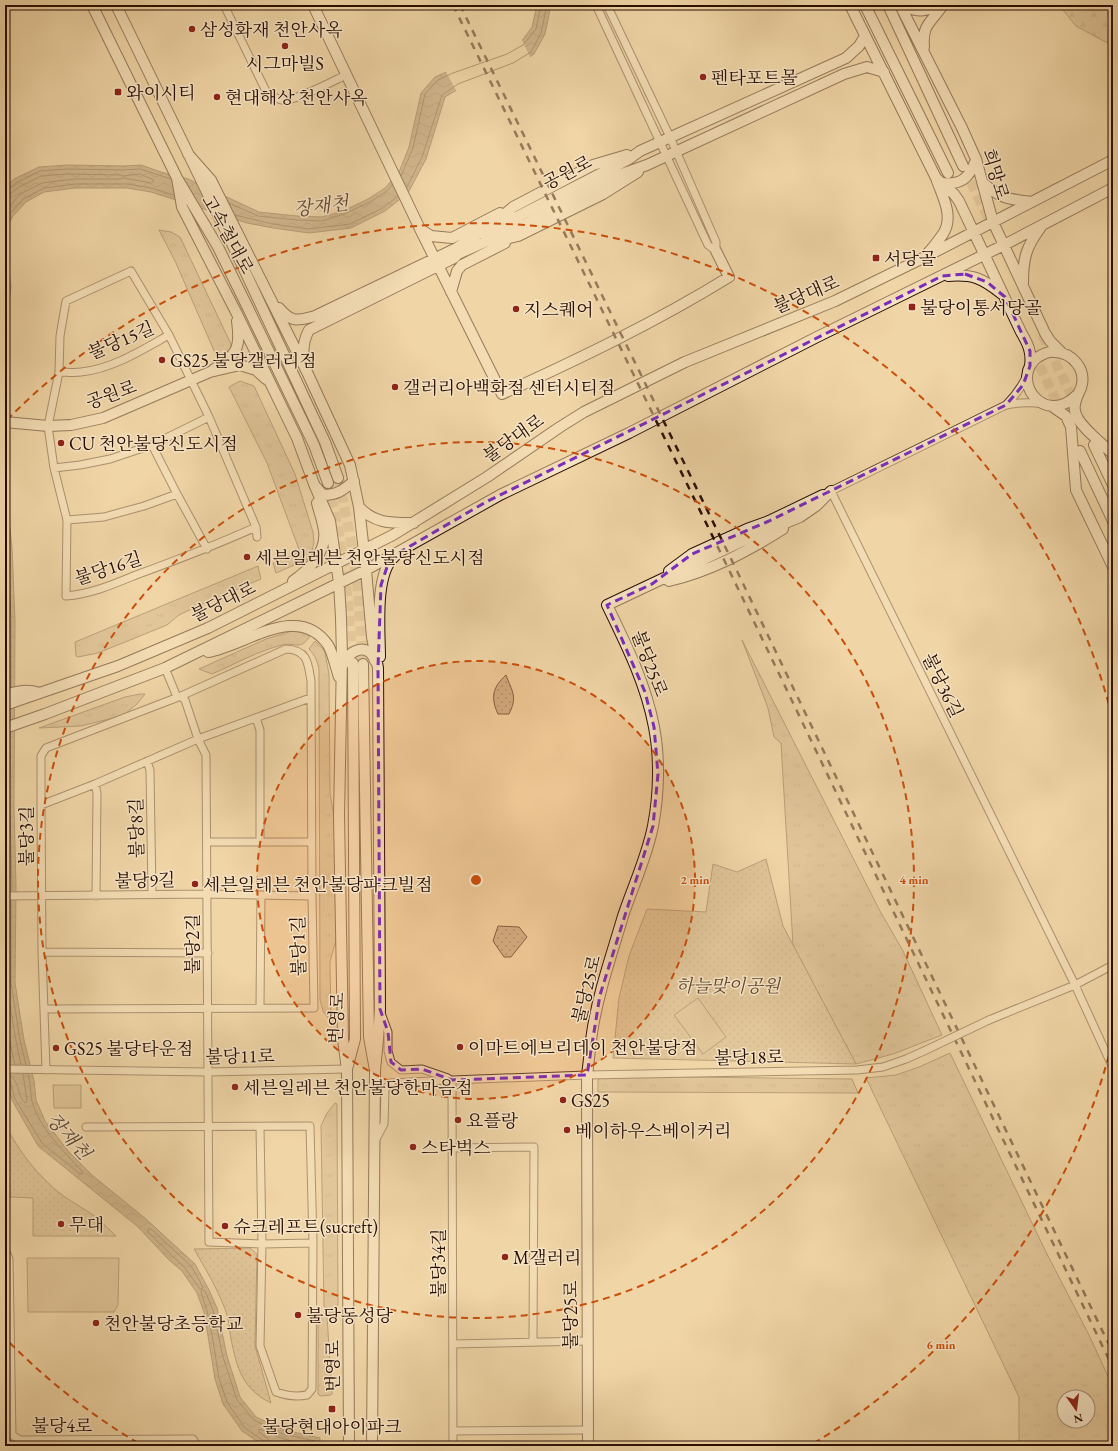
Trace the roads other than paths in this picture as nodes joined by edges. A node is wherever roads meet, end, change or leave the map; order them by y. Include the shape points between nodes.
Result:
1 (92, 5) edge
2 (116, 5) edge
3 (224, 5) edge
4 (313, 5) edge
5 (596, 5) edge
6 (607, 5) edge
7 (850, 5) edge
8 (865, 5) edge
9 (888, 5) edge
10 (900, 5) edge
11 (906, 5) edge
12 (943, 5) edge
13 (865, 36) junction
14 (924, 53) junction
15 (884, 72) junction
16 (346, 75) junction
17 (670, 137) junction
18 (660, 142) junction
19 (640, 151) junction
20 (188, 154) junction
21 (672, 154) junction
22 (976, 160) junction
23 (1113, 160) edge
24 (647, 165) junction
25 (963, 166) tunnel mouth
26 (948, 173) dead end
27 (177, 178) junction
28 (939, 180) junction
29 (982, 182) junction
30 (1113, 188) edge
31 (1032, 202) junction
32 (513, 207) junction
33 (993, 222) junction
34 (1044, 224) junction
35 (420, 230) junction
36 (974, 232) junction
37 (518, 236) junction
38 (1004, 245) junction
39 (716, 251) joint
40 (455, 254) junction
41 (985, 255) junction
42 (925, 257) junction
43 (437, 262) junction
44 (942, 276) junction
45 (1024, 287) junction
46 (451, 292) junction
47 (1005, 297) junction
48 (271, 299) junction
49 (236, 312) junction
50 (319, 319) junction
51 (169, 335) junction
52 (1061, 352) junction
53 (1029, 371) junction
54 (59, 372) junction
55 (210, 372) junction
56 (307, 372) junction
57 (191, 380) junction
58 (270, 383) junction
59 (1077, 395) junction
60 (1006, 405) junction
61 (1048, 406) junction
62 (209, 417) junction
63 (5, 422) edge
64 (48, 426) junction
65 (152, 445) junction
66 (1094, 445) dead end
67 (1080, 452) dead end
68 (1113, 454) edge
69 (54, 468) junction
70 (338, 478) tunnel mouth
71 (354, 481) junction
72 (328, 482) tunnel mouth
73 (314, 484) junction
74 (1113, 485) edge
75 (830, 491) junction
76 (177, 494) junction
77 (359, 507) junction
78 (67, 520) junction
79 (1113, 521) edge
80 (414, 522) junction
81 (256, 527) junction
82 (257, 537) dead end
83 (207, 549) junction
84 (364, 550) junction
85 (400, 552) junction
86 (337, 564) junction
87 (1113, 567) edge
88 (366, 570) junction
89 (339, 583) junction
90 (652, 584) junction
91 (272, 596) junction
92 (192, 655) junction
93 (165, 668) junction
94 (342, 668) junction
95 (378, 668) junction
96 (341, 681) junction
97 (42, 693) junction
98 (5, 695) edge
99 (179, 697) junction
100 (310, 698) junction
101 (5, 705) edge
102 (256, 718) junction
103 (5, 728) edge
104 (198, 739) junction
105 (147, 761) junction
106 (95, 784) junction
107 (41, 805) junction
108 (207, 842) junction
109 (260, 842) junction
110 (312, 842) junction
111 (207, 894) junction
112 (261, 895) junction
113 (5, 896) edge
114 (96, 896) junction
115 (152, 896) junction
116 (312, 896) junction
117 (41, 897) junction
118 (42, 952) junction
119 (208, 953) junction
120 (1113, 965) edge
121 (1075, 985) junction
122 (260, 1007) junction
123 (380, 1008) junction
124 (44, 1009) junction
125 (207, 1009) junction
126 (347, 1068) junction
127 (1113, 1068) edge
128 (5, 1069) edge
129 (46, 1070) junction
130 (375, 1070) junction
131 (208, 1072) junction
132 (588, 1075) junction
133 (452, 1080) junction
134 (86, 1126) dead end
135 (208, 1126) junction
136 (260, 1127) junction
137 (374, 1144) junction
138 (452, 1148) junction
139 (313, 1243) junction
140 (262, 1244) junction
141 (5, 1254) edge
142 (587, 1341) junction
143 (533, 1342) junction
144 (453, 1344) junction
145 (588, 1430) junction
146 (453, 1431) junction
147 (198, 1446) edge
148 (349, 1446) edge
149 (372, 1446) edge
150 (453, 1446) edge
151 (588, 1446) edge

1 - 27 main road, 고속철대로
2 - 20 main road, 고속철대로
3 - 16 street via 266,91 274,98 284,101 294,99
4 - 16 main road
5 - 18 street
6 - 17 street
7 - 13 main road
8 - 26 main road
9 - 25 main road
10 - 14 main road, 희망로
11 - 12 main road via 917,11
12 - 14 main road via 927,25 923,35
13 - 15 main road
13 - 17 main road, 공원로 via 853,53 836,63
14 - 22 main road, 희망로
15 - 21 main road, 공원로 via 867,67 844,74
15 - 28 main road
16 - 35 main road
17 - 18 main road, 공원로
17 - 21 street
18 - 19 main road, 공원로
18 - 21 street
19 - 32 main road via 593,165
19 - 40 main road, 공원로 via 503,224
20 - 48 main road via 211,180
20 - 70 main road, 고속철대로 via 325,442
21 - 24 main road, 공원로
21 - 39 street via 716,242
22 - 28 main road via 967,177 950,184
22 - 29 main road, 희망로
23 - 31 main road, 불당대로
24 - 37 main road via 603,194
24 - 40 main road, 공원로 via 619,175 527,223
27 - 49 main road via 182,207
27 - 72 main road, 고속철대로 via 218,247 314,444
28 - 36 main road via 959,201
28 - 42 main road via 948,219 944,233
29 - 31 main road via 994,193 1007,199
29 - 33 main road, 희망로
30 - 34 main road, 불당대로
31 - 33 main road, 불당대로
32 - 35 main road via 452,238 431,236
32 - 40 main road
33 - 36 main road, 불당대로
33 - 38 main road, 희망로
34 - 38 main road, 불당대로
34 - 45 main road via 1031,241 1024,264
35 - 43 main road
36 - 41 main road
36 - 42 main road, 불당대로
37 - 40 main road via 491,243 460,258
37 - 46 main road via 462,265 457,271
38 - 41 main road, 불당대로
38 - 45 main road, 희망로
39 - 46 main road via 729,277 680,306 570,363 502,394
40 - 43 main road, 공원로
41 - 44 main road, 불당대로
41 - 47 main road
42 - 80 main road, 불당대로 via 835,301 685,362 584,412
43 - 46 main road
43 - 50 main road, 공원로
44 - 47 main road via 965,274 987,282
44 - 85 main road, 불당대로 via 493,499
45 - 52 main road, 희망로 via 1050,341
47 - 53 main road via 1028,343
48 - 50 main road via 290,319
48 - 56 main road
49 - 55 main road via 239,345 232,356
49 - 58 main road
50 - 56 main road via 305,338 303,356
51 - 54 street, 불당15길 via 102,367 81,372
51 - 54 street, 불당15길 via 132,271 66,301 60,336
51 - 57 street, 불당15길
52 - 53 main road via 1043,354 1036,359
52 - 59 main road via 1069,355 1081,369 1081,387
53 - 60 street via 1023,385
53 - 61 main road via 1027,384 1030,393 1036,400
54 - 64 street, 불당15길
55 - 57 main road, 공원로
55 - 58 main road via 240,365 256,370
56 - 71 main road via 350,465
57 - 62 street
57 - 64 main road, 공원로 via 103,418 72,425
58 - 73 main road via 297,438
59 - 61 main road via 1062,406
59 - 68 main road via 1075,411 1081,423
60 - 61 street via 1031,402
60 - 75 street
61 - 87 main road via 1066,416 1071,427 1076,490
62 - 65 street
62 - 81 street
63 - 64 main road, 공원로
64 - 69 street, 불당16길
65 - 69 street via 110,459
65 - 76 street
66 - 74 main road
67 - 79 main road
69 - 78 street, 불당16길
71 - 73 main road via 333,495 323,495
71 - 77 main road
73 - 86 main road via 330,521
73 - 91 main road via 324,531 324,545 317,558 297,578
75 - 90 main road via 692,554
75 - 90 main road via 816,506 800,517
75 - 121 street, 불당36길
76 - 78 street via 104,517
76 - 83 street
77 - 80 main road via 378,521
77 - 84 main road
78 - 83 street, 불당16길 via 66,596 96,590
80 - 84 main road, 불당대로
81 - 82 street
81 - 83 street, 불당16길
84 - 86 main road, 불당대로
84 - 88 main road
85 - 88 main road, 불당대로
85 - 95 main road via 392,558 381,585
86 - 89 main road
86 - 91 main road, 불당대로
88 - 89 main road, 불당대로
88 - 95 main road via 372,636
89 - 92 main road, 불당대로
89 - 94 main road
90 - 132 main road, 불당25로 via 607,605 645,692 654,727 658,774 653,826 602,988 592,1032
91 - 97 main road, 불당대로 via 208,628
92 - 93 main road, 불당대로
92 - 96 main road via 213,652 285,626 307,627 319,634 329,646
93 - 99 street, 불당2길
93 - 103 main road, 불당대로
94 - 95 main road via 349,654 362,650 374,656
94 - 96 main road
95 - 123 main road
96 - 126 main road via 340,848 343,1040
97 - 98 main road via 32,690
97 - 101 main road, 불당대로
99 - 100 street, 불당1길 via 286,649 294,649 302,653 308,662
99 - 104 street, 불당2길 via 185,700
99 - 107 street, 불당3길 via 46,748 41,756
100 - 102 street, 불당8길
100 - 110 street, 불당1길
102 - 104 street, 불당8길
102 - 109 street via 260,730
104 - 105 street, 불당8길
104 - 108 street, 불당2길 via 206,755
105 - 106 street, 불당8길
105 - 115 street, 불당8길 via 150,770
106 - 107 street, 불당8길
106 - 114 street
107 - 117 street, 불당3길
108 - 109 street
108 - 111 street, 불당2길
109 - 110 street
110 - 116 street, 불당1길
111 - 112 street, 불당9길
111 - 115 street, 불당9길
111 - 119 street, 불당2길
112 - 116 street, 불당9길
112 - 122 street
113 - 117 street, 불당9길
114 - 115 street, 불당9길
114 - 117 street, 불당9길
116 - 122 street, 불당1길 via 314,1008
117 - 118 street, 불당3길
118 - 119 street
118 - 124 street, 불당3길
119 - 125 street, 불당2길
120 - 121 street, 불당18로
121 - 127 street, 불당36길
121 - 132 street, 불당18로, bridge via 883,1067 857,1070
122 - 125 street, 불당1길
123 - 130 main road
123 - 133 street via 388,1032 391,1062 401,1070 422,1069
124 - 125 street, 불당1길
124 - 129 street, 불당3길
125 - 131 street, 불당2길
126 - 130 main road, 번영로 via 354,1039 358,663 369,1037
126 - 131 street, 불당11로
126 - 148 main road, 번영로
128 - 129 street, 불당11로
129 - 131 street, 불당11로
130 - 137 main road, 번영로
131 - 135 street, 불당2길
132 - 133 street, 불당18로
132 - 142 main road, 불당25로
133 - 137 street, 불당18로 via 390,1083 385,1090 384,1124
133 - 138 street, 불당34길
134 - 135 street
135 - 136 street
135 - 140 street, 불당2길 via 209,1242
136 - 139 street via 310,1126
136 - 140 street
137 - 149 main road, 번영로
138 - 143 street via 534,1147
138 - 144 street, 불당34길
139 - 140 street
139 - 140 street via 312,1389 307,1395 298,1396 276,1392 260,1346
141 - 147 street, 불당4로 via 8,1254 10,1259 12,1435 20,1440 193,1440
142 - 143 street
142 - 145 main road, 불당25로
143 - 144 street
144 - 146 street, 불당34길
145 - 146 street
145 - 151 main road, 불당25로
146 - 150 street, 불당34길

